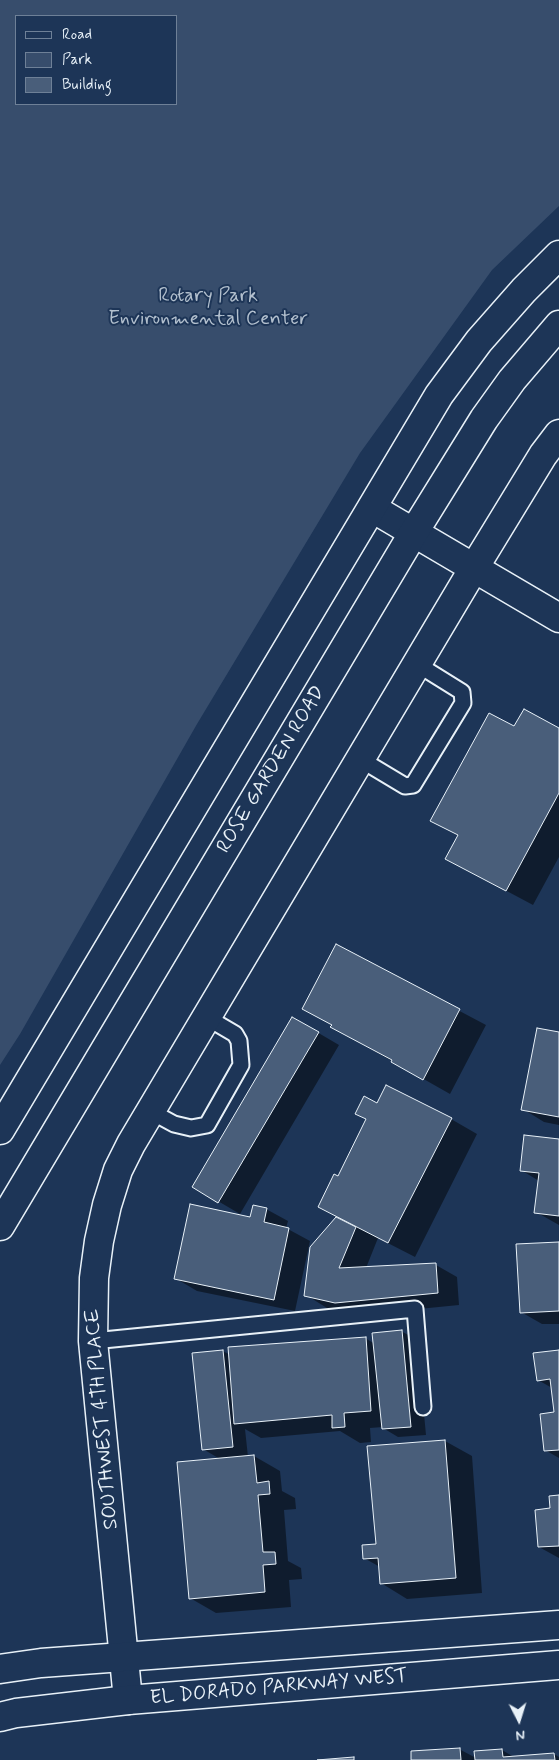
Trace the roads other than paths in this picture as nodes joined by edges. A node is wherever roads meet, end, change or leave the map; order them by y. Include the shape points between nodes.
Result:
1 (559, 255) edge
2 (559, 325) edge
3 (559, 434) edge
4 (372, 508) junction
5 (414, 532) junction
6 (474, 568) junction
7 (559, 618) edge
8 (417, 664) junction
9 (360, 759) junction
10 (206, 1017) junction
11 (150, 1111) junction
12 (0, 1130) edge
13 (0, 1226) edge
14 (93, 1341) junction
15 (423, 1406) dead end
16 (559, 1625) edge
17 (125, 1657) junction
18 (559, 1665) edge
19 (0, 1669) edge
20 (128, 1700) junction
21 (0, 1717) edge

1 - 4 street via 524,290 439,395
2 - 5 street, ROSE GARDEN ROAD via 484,419
3 - 6 street
4 - 5 street
4 - 12 street
5 - 6 street
5 - 13 street, ROSE GARDEN ROAD
6 - 7 street
6 - 8 street
8 - 9 street
8 - 9 lane via 462,692 463,703 413,785 405,786
9 - 10 street
10 - 11 street
10 - 11 lane via 235,1034 240,1041 241,1065 207,1124 191,1128 174,1124
11 - 14 street, SOUTHWEST 4TH PLACE via 118,1170 107,1205 94,1278
14 - 15 lane via 414,1309
14 - 17 street, SOUTHWEST 4TH PLACE
16 - 17 street, EL DORADO PARKWAY WEST
17 - 19 street, EL DORADO PARKWAY WEST
17 - 20 street, SOUTHWEST 4TH PLACE
18 - 20 street, EL DORADO PARKWAY WEST
20 - 21 street, EL DORADO PARKWAY WEST

